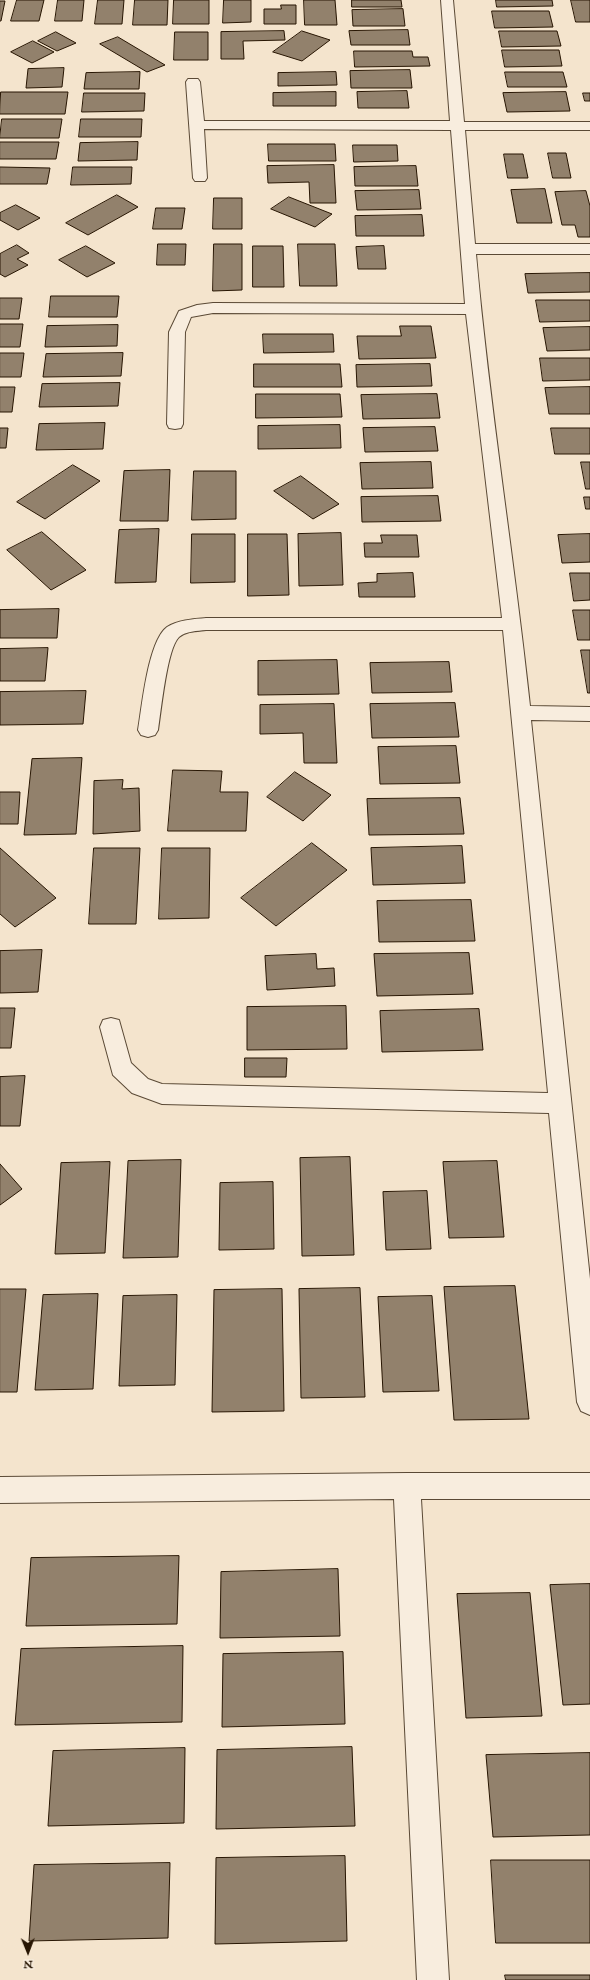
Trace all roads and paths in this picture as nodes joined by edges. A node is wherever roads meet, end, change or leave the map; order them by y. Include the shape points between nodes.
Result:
1 (447, 0) edge
2 (193, 82) dead end
3 (197, 125) junction
4 (457, 126) junction
5 (590, 126) edge
6 (200, 178) dead end
7 (468, 249) junction
8 (590, 249) edge
9 (473, 309) junction
10 (175, 424) dead end
11 (512, 624) junction
12 (521, 714) junction
13 (590, 714) edge
14 (148, 730) dead end
15 (111, 1027) dead end
16 (560, 1103) junction
17 (590, 1402) edge
18 (407, 1486) junction
19 (590, 1486) edge
20 (0, 1490) edge
21 (434, 1980) edge

1 - 4 street
2 - 3 street
3 - 4 street
3 - 6 street
4 - 5 street
4 - 7 street
7 - 8 street
7 - 9 street
9 - 10 street via 213,308 185,314 177,332
9 - 11 street
11 - 12 street
11 - 14 street via 187,626 171,633 164,645
12 - 13 street
12 - 16 street
15 - 16 street via 121,1068 140,1086 162,1094
16 - 17 street
18 - 19 street
18 - 20 street
18 - 21 street

